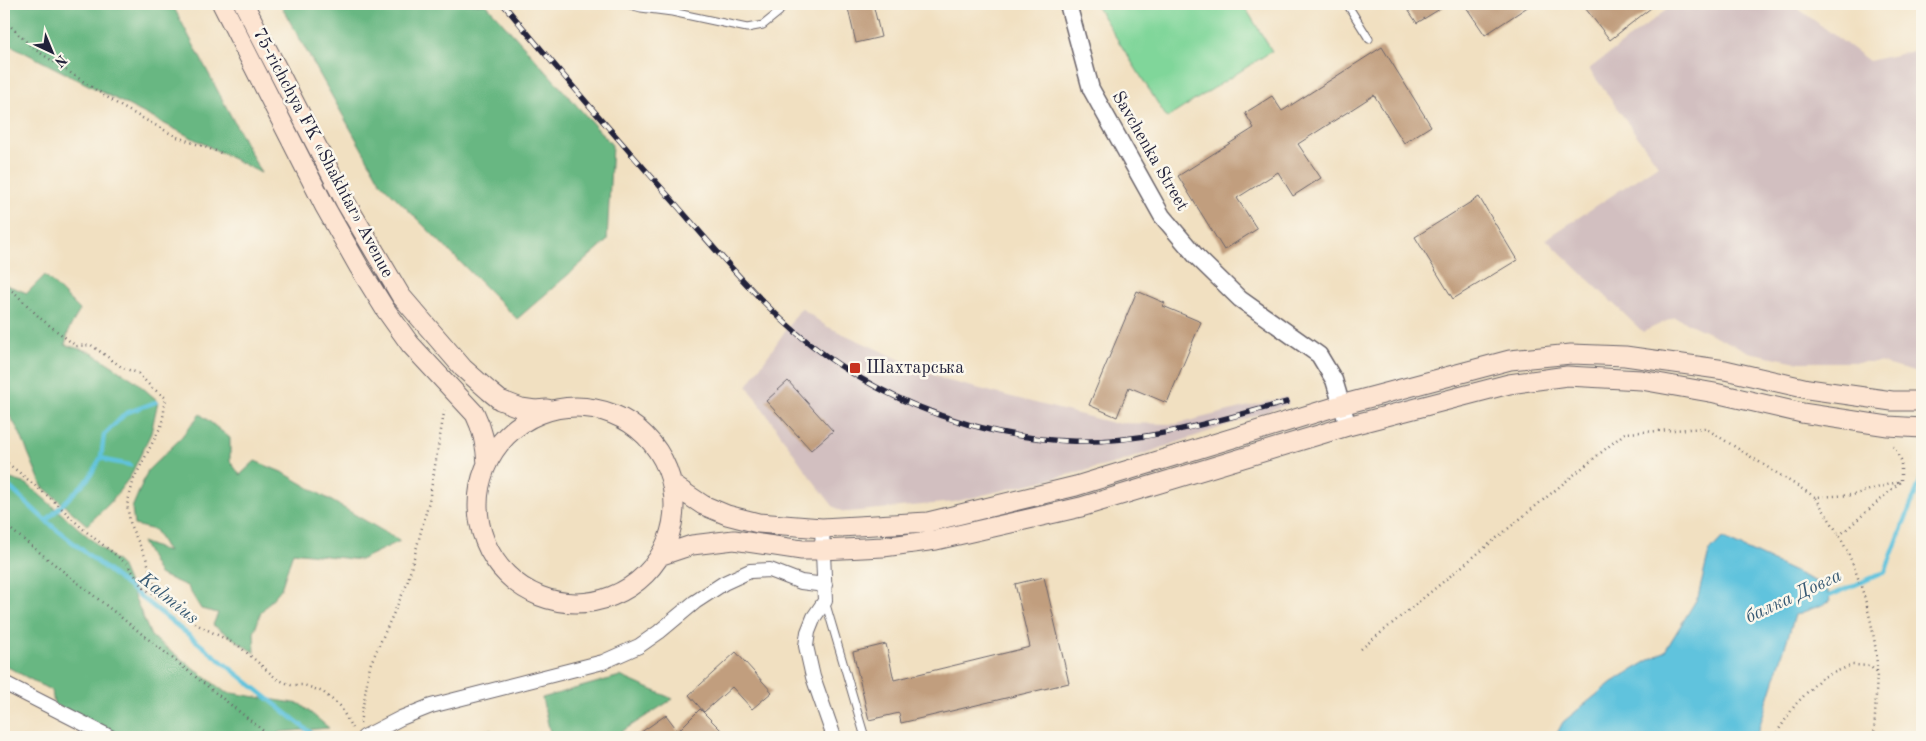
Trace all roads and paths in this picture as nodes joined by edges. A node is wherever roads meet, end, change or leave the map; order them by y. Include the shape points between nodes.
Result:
1 (222, 4) edge
2 (244, 4) edge
3 (626, 4) edge
4 (783, 4) edge
5 (1068, 4) edge
6 (1347, 4) edge
7 (4, 20) edge
8 (1369, 38) dead end
9 (224, 154) dead end
10 (4, 285) edge
11 (448, 385) junction
12 (1922, 401) edge
13 (1341, 405) junction
14 (573, 406) junction
15 (1348, 426) junction
16 (1884, 426) junction
17 (1922, 428) edge
18 (4, 460) edge
19 (486, 464) junction
20 (1902, 482) junction
21 (673, 485) junction
22 (1815, 497) junction
23 (4, 524) edge
24 (822, 528) junction
25 (1839, 536) junction
26 (823, 550) junction
27 (662, 555) junction
28 (825, 585) junction
29 (159, 598) junction
30 (825, 601) junction
31 (1361, 648) dead end
32 (1877, 673) junction
33 (4, 683) edge
34 (359, 732) edge
35 (864, 734) dead end
36 (110, 737) edge
37 (271, 737) edge
38 (834, 737) edge
39 (1774, 737) edge
40 (1874, 737) edge

1 - 11 main road, 75-richchya FK «Shakhtar» Avenue via 358,267 410,344
2 - 14 main road, 75-richchya FK «Shakhtar» Avenue via 346,203 401,296 463,368 500,400 535,410
3 - 4 lane via 747,28 763,25 779,12
5 - 13 street, Savchenka Street via 1091,89 1162,216 1240,300 1319,355 1334,380
6 - 8 lane
7 - 9 path via 34,48 122,108 177,137
10 - 29 path via 76,346 91,345 123,368 138,373 166,398 162,424 134,479 127,505 131,527 146,558
11 - 19 main road, 75-richchya FK «Shakhtar» Avenue via 475,414 484,435
11 - 34 path via 429,501 408,584 370,665
12 - 13 main road via 1892,401 1808,389 1681,363 1571,354 1510,360
13 - 15 street, Savchenka Street
13 - 24 main road via 1076,486 928,522
14 - 19 main road via 538,414 522,423 508,434
14 - 21 main road via 601,409 626,420 648,437 664,459
15 - 16 main road via 1509,384 1567,376 1641,380
15 - 26 main road via 1081,508 936,540
16 - 17 main road
16 - 20 path via 1901,460
18 - 29 path via 127,564 144,588
19 - 27 main road via 478,490 478,517 485,543 499,567 518,586 543,598 569,604 597,602 622,592 644,576
20 - 22 path via 1852,495
20 - 25 path
21 - 24 main road via 703,505 727,515 758,523
21 - 27 main road via 674,521
22 - 25 path
22 - 31 path via 1705,428 1625,432
23 - 37 path
24 - 26 street
25 - 32 path via 1861,587 1877,652
26 - 27 main road via 734,540 692,545
26 - 28 street
28 - 30 street
28 - 34 street via 801,582 770,570 750,571 724,583 652,637 621,655 431,706
29 - 34 path via 198,625 239,646 277,679 291,685 304,684 322,692 340,706
30 - 35 lane
30 - 38 street via 814,616 806,646
32 - 39 path via 1870,666 1852,665 1821,678 1795,705
32 - 40 path
33 - 36 street

